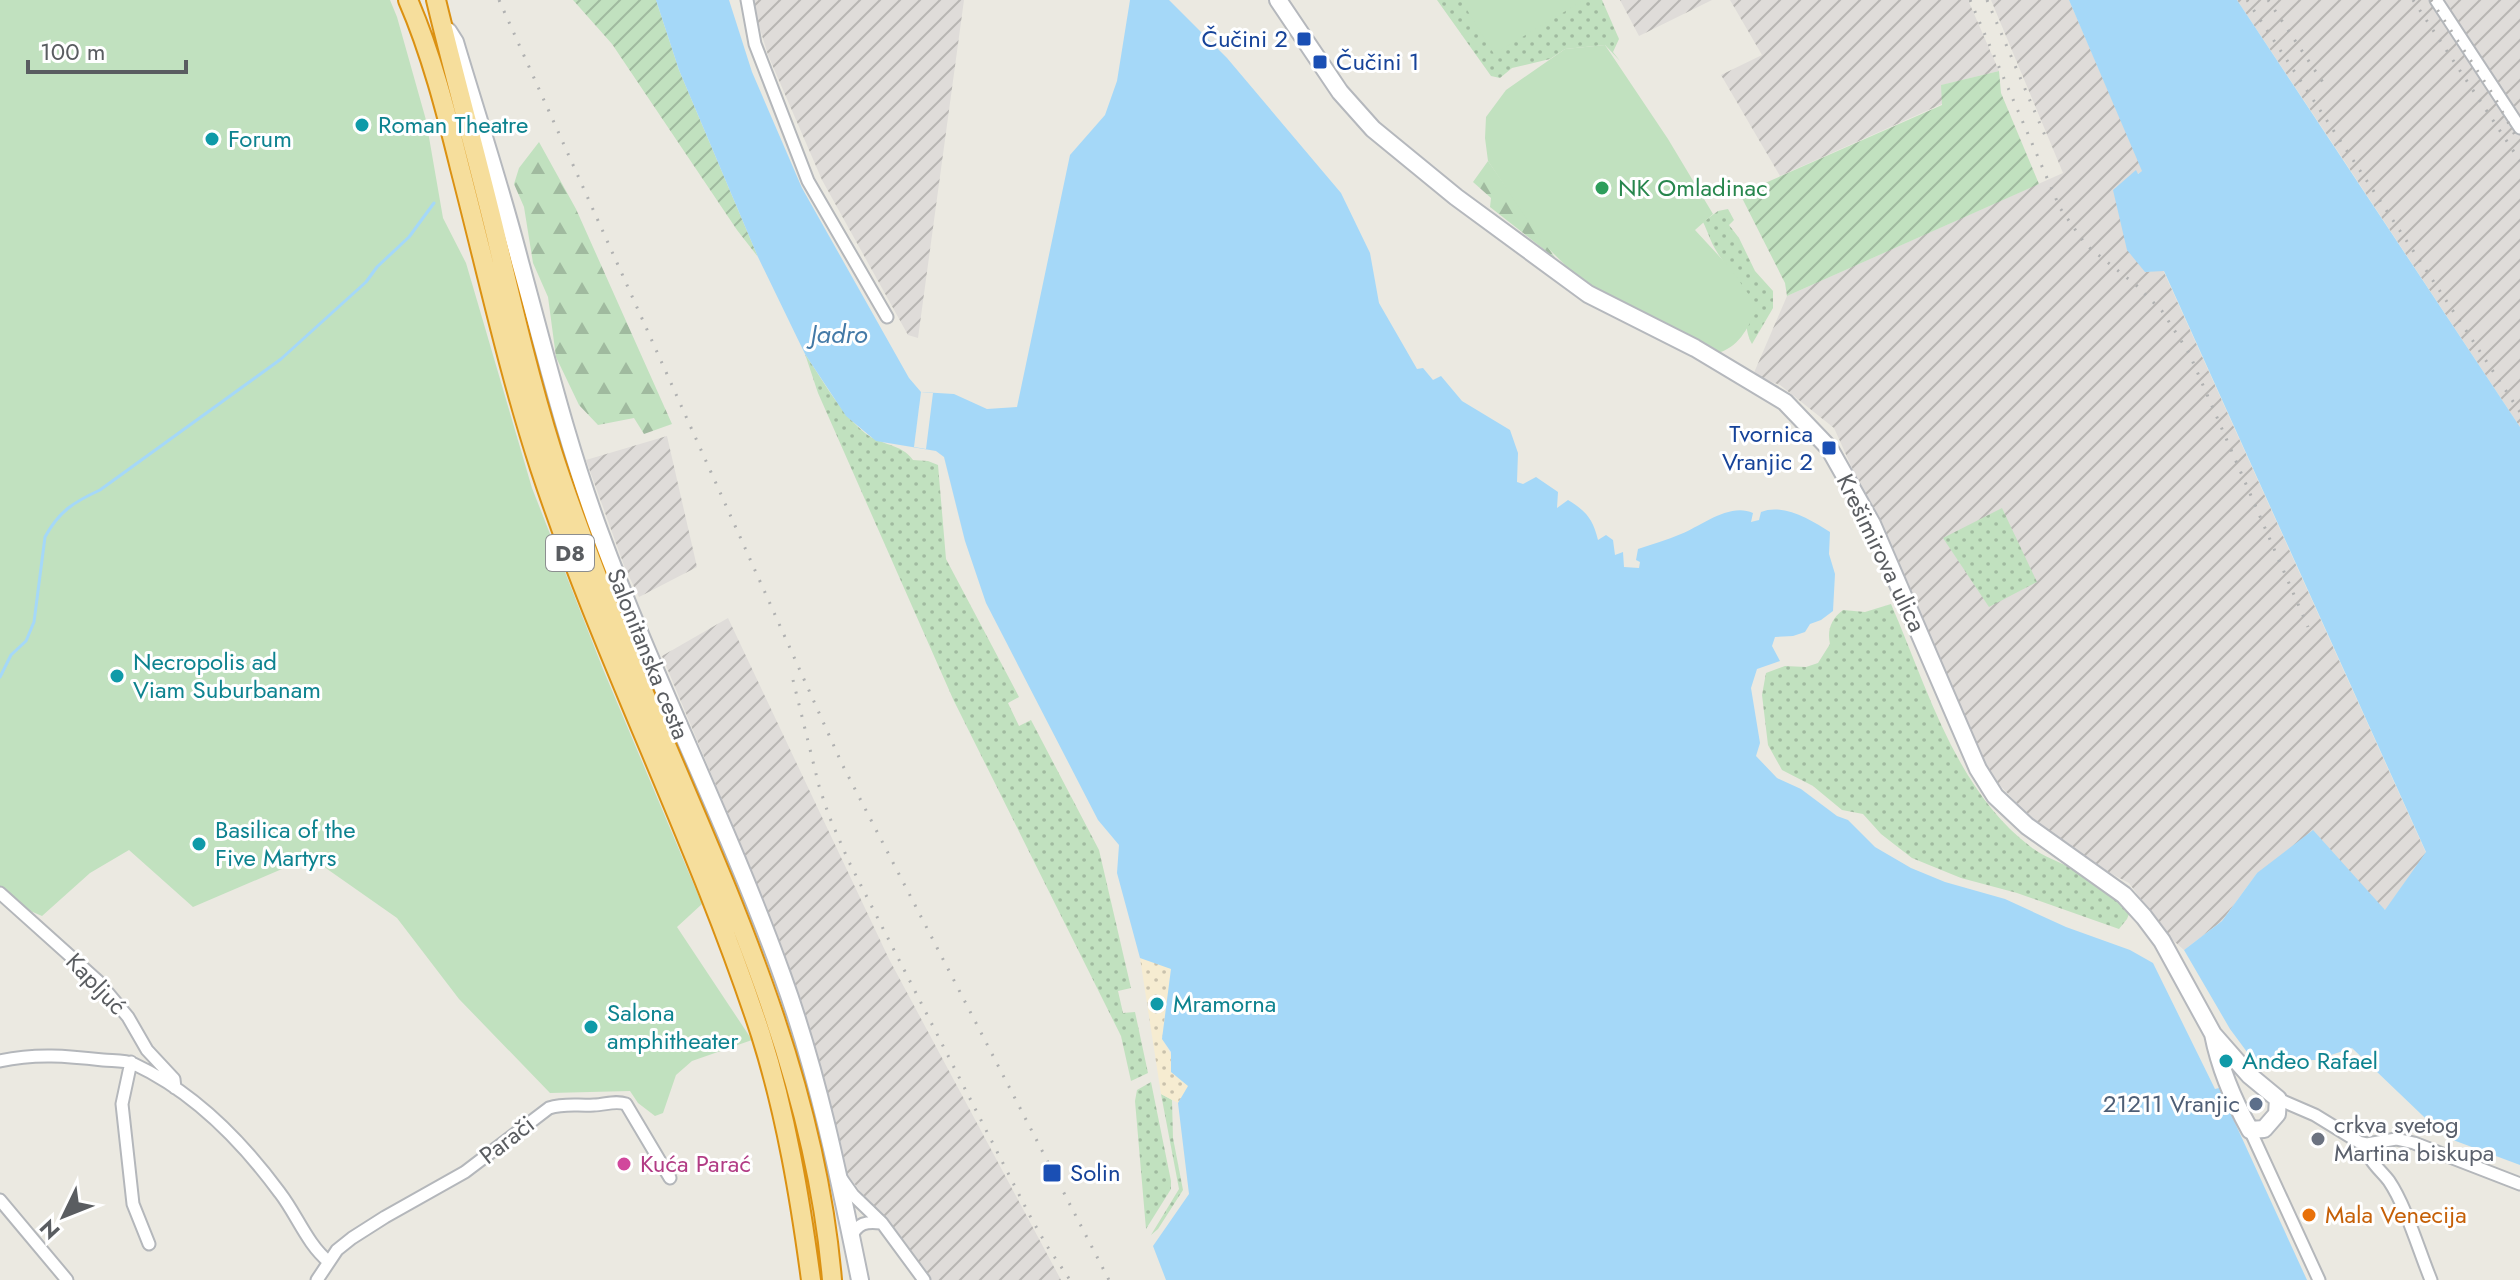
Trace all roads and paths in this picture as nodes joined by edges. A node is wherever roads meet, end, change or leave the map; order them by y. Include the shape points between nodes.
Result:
1 (408, 0) edge
2 (436, 0) edge
3 (747, 0) edge
4 (1278, 0) edge
5 (2436, 0) edge
6 (442, 26) junction
7 (2520, 128) edge
8 (887, 317) dead end
9 (0, 893) edge
10 (2213, 1034) junction
11 (0, 1061) edge
12 (131, 1062) junction
13 (175, 1088) junction
14 (2278, 1099) junction
15 (2250, 1130) junction
16 (2367, 1144) junction
17 (838, 1173) junction
18 (670, 1178) dead end
19 (2520, 1184) edge
20 (0, 1200) edge
21 (882, 1223) junction
22 (851, 1237) junction
23 (149, 1244) dead end
24 (329, 1262) junction
25 (67, 1280) edge
26 (317, 1280) edge
27 (811, 1280) edge
28 (832, 1280) edge
29 (860, 1280) edge
30 (924, 1280) edge
31 (2319, 1280) edge
32 (2431, 1280) edge

1 - 27 highway, D8 via 444,105 539,464 576,568 708,886 761,1037
2 - 6 highway, D8
3 - 8 street via 755,44 808,181
4 - 10 main road, Krešimirova ulica via 1340,92 1373,129 1456,197 1588,294 1695,348 1785,402 1829,448 1872,524 1978,769 1995,796 2027,826 2124,895 2162,941
5 - 7 street
6 - 17 main road, Salonitanska cesta via 455,42 497,180 574,460 630,614 784,979
6 - 28 highway, D8 via 552,452 610,611 754,954 781,1034 803,1114
9 - 13 street, Kapljuć via 98,981 174,1079
10 - 14 main road via 2239,1066
10 - 15 main road via 2224,1078
11 - 12 street via 42,1054
12 - 13 street
12 - 23 street via 122,1104 133,1204
13 - 24 street via 240,1143 314,1249
14 - 15 main road via 2271,1123
14 - 16 street
15 - 31 street
16 - 19 street via 2396,1139 2414,1143
16 - 32 street via 2368,1155 2398,1199
17 - 21 street
17 - 22 main road, Salonitanska cesta
18 - 24 street, Parači via 626,1104 560,1104 465,1172 352,1238
20 - 25 street
21 - 22 street via 861,1224
21 - 30 street
22 - 29 main road, Salonitanska cesta
24 - 26 street

